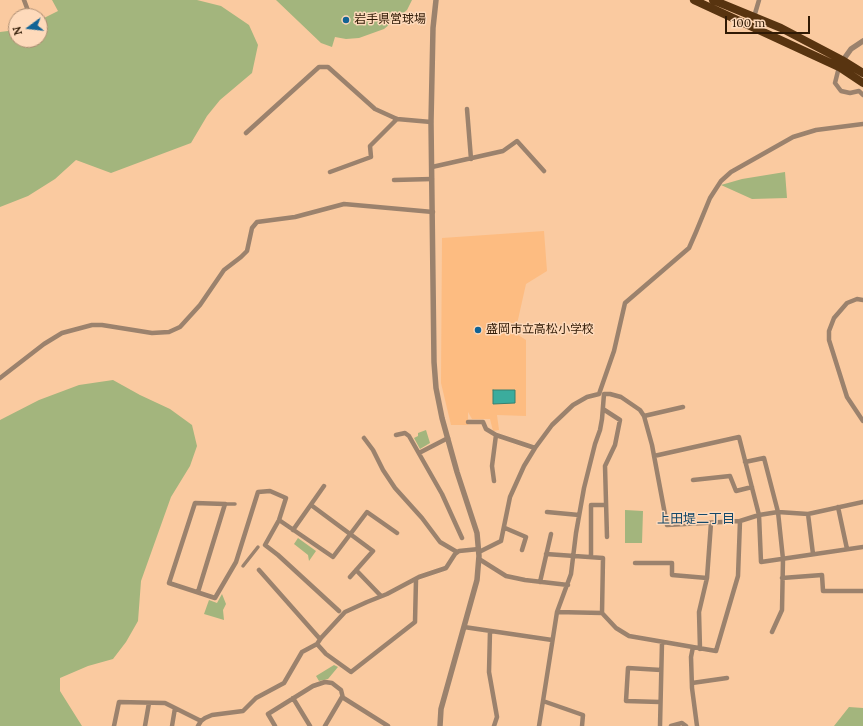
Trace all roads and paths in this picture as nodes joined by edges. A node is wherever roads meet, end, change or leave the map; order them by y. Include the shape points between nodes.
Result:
1 (436, 0) edge
2 (694, 0) edge
3 (713, 0) edge
4 (759, 0) edge
5 (754, 17) junction
6 (863, 42) edge
7 (840, 63) junction
8 (863, 73) edge
9 (863, 84) edge
10 (863, 94) edge
11 (467, 109) dead end
12 (396, 119) junction
13 (431, 122) junction
14 (863, 124) edge
15 (246, 133) dead end
16 (471, 159) junction
17 (432, 167) junction
18 (544, 171) dead end
19 (330, 172) dead end
20 (432, 179) junction
21 (394, 180) dead end
22 (433, 212) junction
23 (863, 300) edge
24 (0, 378) edge
25 (683, 407) dead end
26 (603, 409) junction
27 (644, 416) junction
28 (863, 421) edge
29 (468, 422) dead end
30 (396, 435) dead end
31 (496, 435) junction
32 (364, 438) dead end
33 (448, 438) junction
34 (535, 448) junction
35 (419, 453) junction
36 (654, 456) junction
37 (745, 462) junction
38 (693, 480) dead end
39 (494, 481) dead end
40 (324, 486) dead end
41 (752, 487) junction
42 (863, 502) edge
43 (225, 504) junction
44 (235, 504) dead end
45 (582, 504) junction
46 (311, 505) junction
47 (591, 505) junction
48 (606, 505) junction
49 (838, 507) junction
50 (547, 512) dead end
51 (778, 512) junction
52 (808, 514) junction
53 (579, 515) junction
54 (760, 515) junction
55 (279, 520) junction
56 (740, 521) junction
57 (711, 523) junction
58 (505, 528) junction
59 (293, 530) junction
60 (397, 533) dead end
61 (550, 534) dead end
62 (350, 535) junction
63 (607, 537) dead end
64 (462, 538) dead end
65 (262, 546) junction
66 (863, 547) edge
67 (847, 549) junction
68 (480, 550) junction
69 (522, 550) dead end
70 (457, 552) junction
71 (546, 554) junction
72 (813, 554) junction
73 (573, 557) junction
74 (591, 557) junction
75 (783, 558) junction
76 (479, 559) junction
77 (635, 563) dead end
78 (243, 566) dead end
79 (259, 570) dead end
80 (356, 570) junction
81 (350, 577) dead end
82 (707, 578) junction
83 (782, 578) junction
84 (416, 580) junction
85 (540, 582) junction
86 (568, 585) junction
87 (863, 591) edge
88 (198, 592) junction
89 (381, 596) junction
90 (338, 611) dead end
91 (557, 612) junction
92 (602, 613) junction
93 (464, 627) junction
94 (490, 631) junction
95 (772, 632) dead end
96 (320, 639) junction
97 (552, 640) junction
98 (662, 642) junction
99 (317, 644) junction
100 (693, 647) junction
101 (700, 649) junction
102 (661, 670) junction
103 (727, 678) dead end
104 (692, 683) junction
105 (293, 698) junction
106 (343, 698) junction
107 (543, 701) junction
108 (660, 702) junction
109 (149, 703) junction
110 (175, 708) junction
111 (201, 721) junction
112 (114, 726) edge
113 (144, 726) edge
114 (172, 726) edge
115 (198, 726) edge
116 (275, 726) edge
117 (310, 726) edge
118 (325, 726) edge
119 (388, 726) edge
120 (440, 726) edge
121 (494, 726) edge
122 (539, 726) edge
123 (582, 726) edge
124 (660, 726) edge
125 (671, 726) edge
126 (686, 726) edge
127 (696, 726) edge

1 - 13 street
2 - 7 highway
3 - 5 highway
4 - 5 street
5 - 7 highway via 781,28
6 - 7 street via 851,49
7 - 8 highway
7 - 9 highway
7 - 10 street via 835,83 841,91 859,91
11 - 16 street
12 - 13 street
12 - 15 street via 375,109 328,67 319,67
12 - 19 street via 370,146 371,157
13 - 17 street
14 - 34 street via 816,130 794,137 731,172 721,181 710,198 688,248 625,304 614,351 599,394 573,405 552,425
16 - 17 street
16 - 18 street via 503,151 517,141
17 - 20 street
20 - 21 street
20 - 22 street
22 - 24 street via 344,204 257,222 252,228 247,251 224,270 200,305 180,327 169,332 152,333 102,325 77,328 62,333 44,344
22 - 33 street via 434,362 436,388
23 - 28 street via 847,302 834,318 829,340 847,397
25 - 27 street
26 - 27 street via 604,394 610,394 633,404
26 - 45 street
26 - 48 street via 620,420 615,445 605,466
27 - 36 street
29 - 31 street via 483,422 486,429
30 - 35 street via 405,433 409,436
31 - 34 street
31 - 39 street via 492,466
32 - 70 street via 395,488 440,542
33 - 35 street
33 - 68 street
34 - 58 street via 510,497
35 - 64 street via 442,494
36 - 37 street via 739,437
36 - 57 street via 667,525
37 - 41 street
37 - 51 street via 764,458
38 - 41 street via 730,476 736,491
40 - 46 street
41 - 54 street
42 - 49 street
43 - 44 street
43 - 88 street
43 - 88 street via 194,503 169,583
45 - 47 street
45 - 53 street
46 - 59 street
46 - 62 street
47 - 48 street
47 - 74 street
48 - 63 street
49 - 52 street
49 - 67 street
50 - 53 street
51 - 52 street
51 - 54 street
51 - 75 street
52 - 72 street
53 - 73 street
54 - 56 street
54 - 75 street via 760,562
55 - 59 street
55 - 65 street
55 - 88 street via 286,498 270,491 258,492 251,505 236,562 215,598
56 - 57 street
56 - 101 street via 738,576 716,651
57 - 82 street
58 - 68 street via 501,541
58 - 69 street via 526,537
59 - 62 street via 333,557
60 - 62 street via 368,512
61 - 71 street
62 - 80 street via 373,551
65 - 78 street
65 - 90 street via 278,555
66 - 67 street
67 - 72 street
68 - 70 street
68 - 76 street
70 - 84 street via 446,568
71 - 73 street
71 - 85 street
72 - 75 street
73 - 74 street
73 - 86 street
74 - 92 street via 603,558
75 - 83 street
76 - 85 street via 506,576
76 - 93 street via 477,580
77 - 82 street via 672,563 672,574
79 - 96 street
80 - 81 street
80 - 89 street
82 - 101 street via 699,612
83 - 87 street via 822,575 822,591
83 - 95 street via 782,610
84 - 89 street
84 - 99 street via 415,622 351,672
85 - 86 street
86 - 91 street
89 - 96 street via 345,612
91 - 92 street
91 - 97 street
92 - 98 street via 616,628 629,636
93 - 94 street
93 - 120 street via 441,709
94 - 97 street
94 - 121 street via 489,672 497,717
96 - 99 street
97 - 107 street
98 - 100 street
98 - 102 street
99 - 111 street via 302,652 284,683 256,698 246,709 212,715
100 - 101 street
100 - 104 street
102 - 108 street
102 - 108 street via 628,668 626,701
103 - 104 street
104 - 127 street
105 - 106 street via 313,686 329,682 337,686
105 - 116 street via 268,714
105 - 117 street
106 - 118 street
106 - 119 street
107 - 122 street
107 - 123 street via 583,715
108 - 124 street
109 - 110 street via 165,703
109 - 112 street via 119,702
109 - 113 street
110 - 111 street
110 - 114 street
111 - 115 street
125 - 126 street via 682,723

